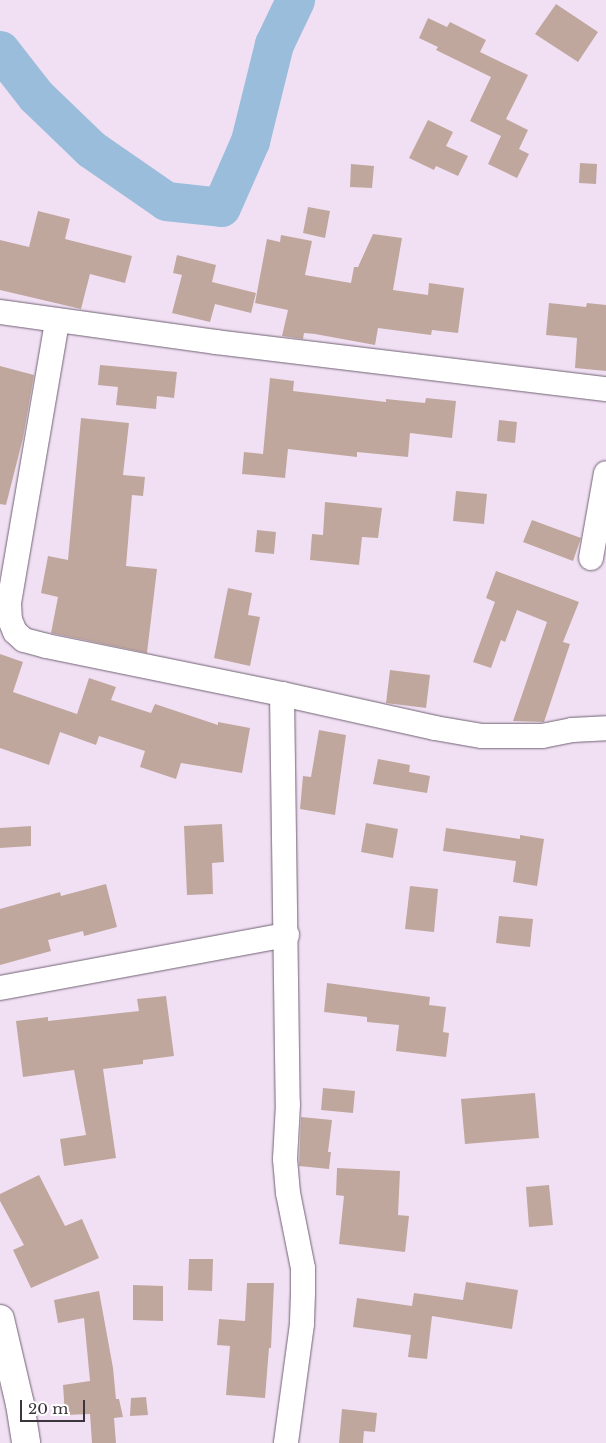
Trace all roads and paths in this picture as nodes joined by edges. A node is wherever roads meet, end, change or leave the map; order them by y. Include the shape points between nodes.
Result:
1 (0, 312) edge
2 (57, 322) junction
3 (606, 389) edge
4 (606, 473) edge
5 (591, 558) dead end
6 (282, 694) junction
7 (606, 728) edge
8 (287, 934) junction
9 (0, 988) edge
10 (0, 1319) edge
11 (26, 1443) edge
12 (286, 1443) edge

1 - 2 street
2 - 3 street
2 - 6 street via 9,603 15,632 24,640 46,646
4 - 5 street
6 - 7 street via 482,736 542,736
6 - 8 street
8 - 9 street
8 - 12 street via 288,1104 284,1159 303,1268 303,1293
10 - 11 highway

